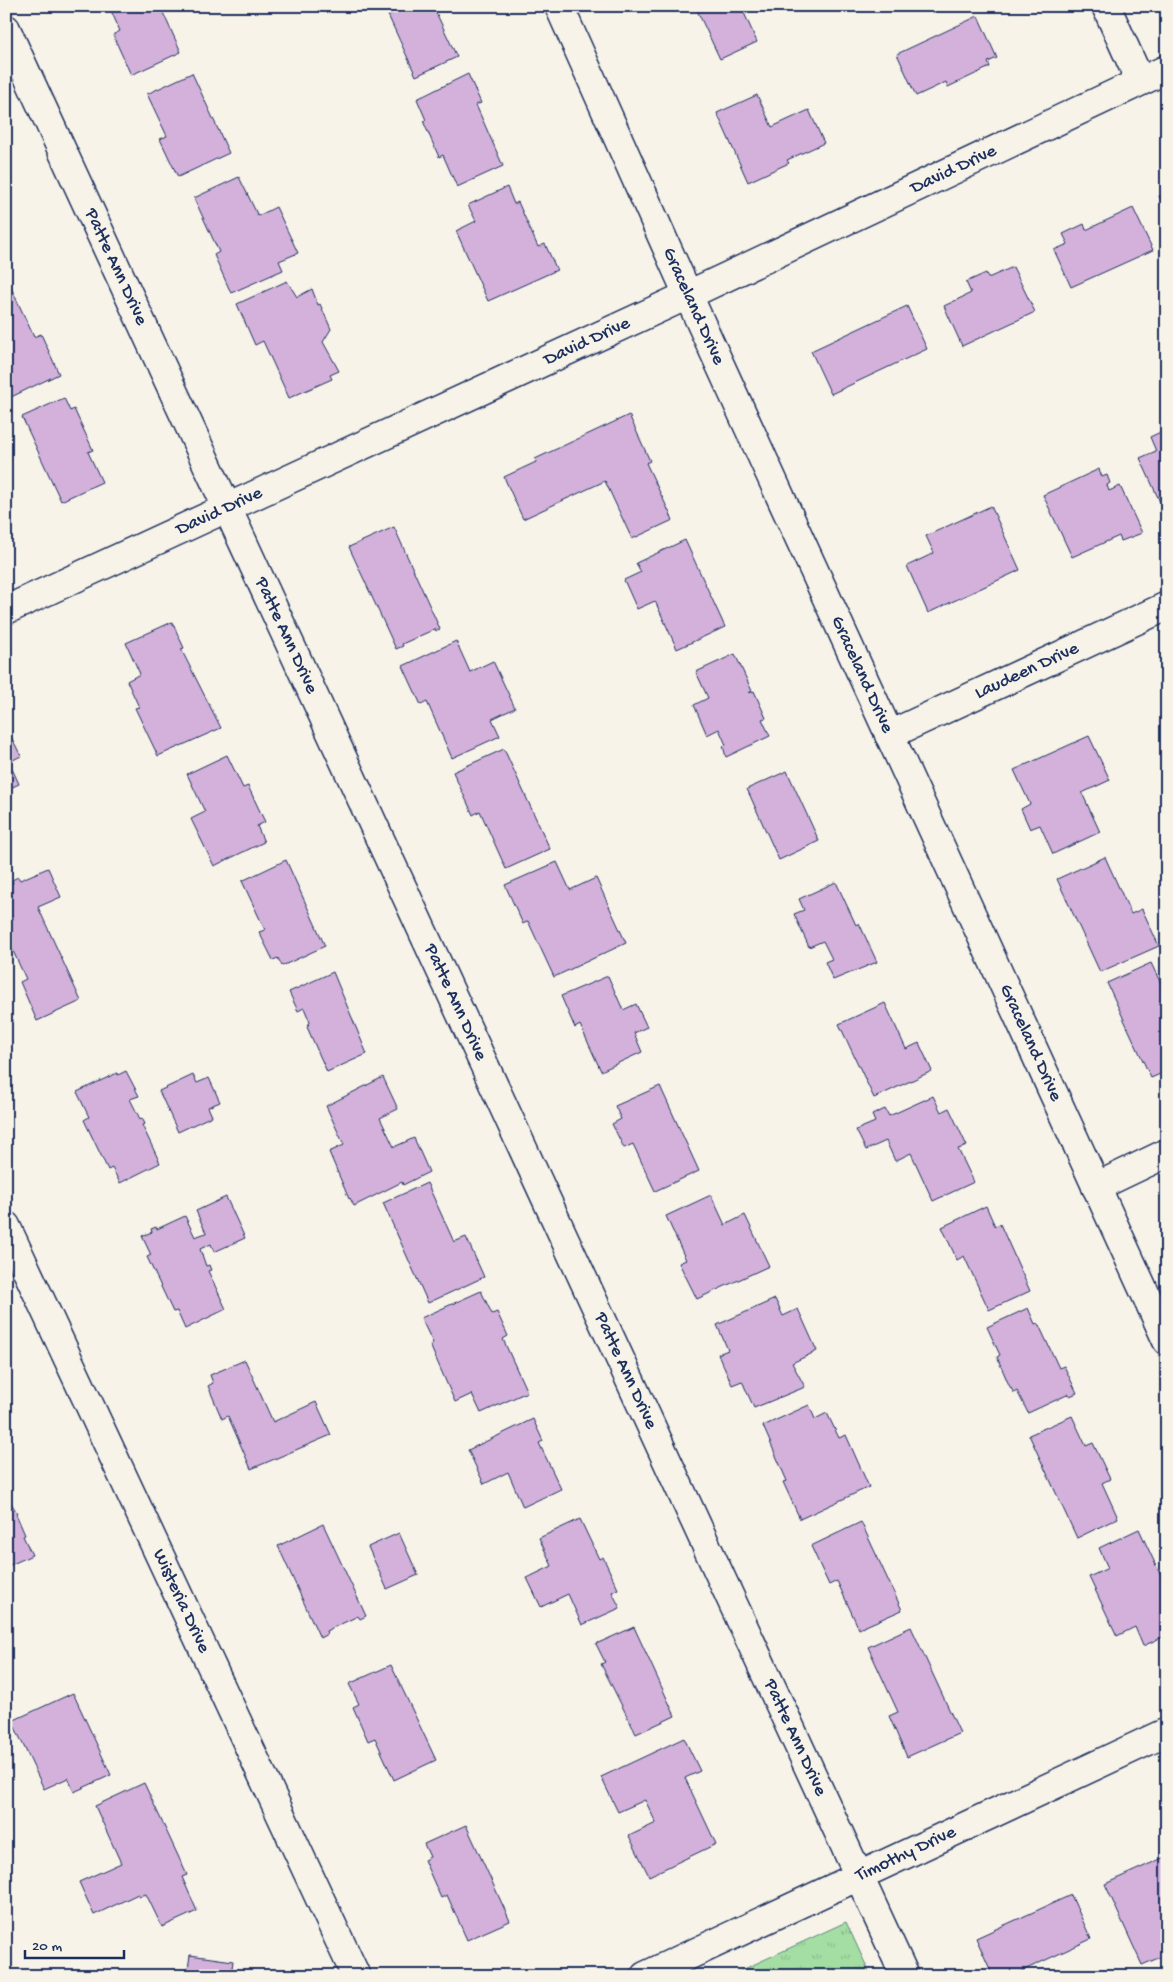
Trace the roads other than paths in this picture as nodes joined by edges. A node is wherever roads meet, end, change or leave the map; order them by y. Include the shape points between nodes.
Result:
1 (559, 6) edge
2 (1106, 6) edge
3 (6, 29) edge
4 (1167, 69) edge
5 (1140, 81) junction
6 (688, 295) junction
7 (227, 507) junction
8 (1167, 606) edge
9 (6, 610) edge
10 (889, 736) junction
11 (1167, 1153) edge
12 (1096, 1187) junction
13 (6, 1226) edge
14 (1167, 1341) edge
15 (1167, 1732) edge
16 (858, 1876) junction
17 (356, 1976) edge
18 (645, 1976) edge
19 (905, 1976) edge

1 - 6 street, Graceland Drive
2 - 5 street
3 - 7 street, Patte Ann Drive
4 - 5 street, David Drive
5 - 6 street, David Drive
6 - 7 street, David Drive
6 - 10 street, Graceland Drive
7 - 9 street, David Drive
7 - 16 street, Patte Ann Drive
8 - 10 street, Laudeen Drive
10 - 12 street, Graceland Drive
11 - 12 street
12 - 14 street, Graceland Drive
13 - 17 street, Wisteria Drive
15 - 16 street, Timothy Drive
16 - 18 street, Timothy Drive
16 - 19 street, Patte Ann Drive

